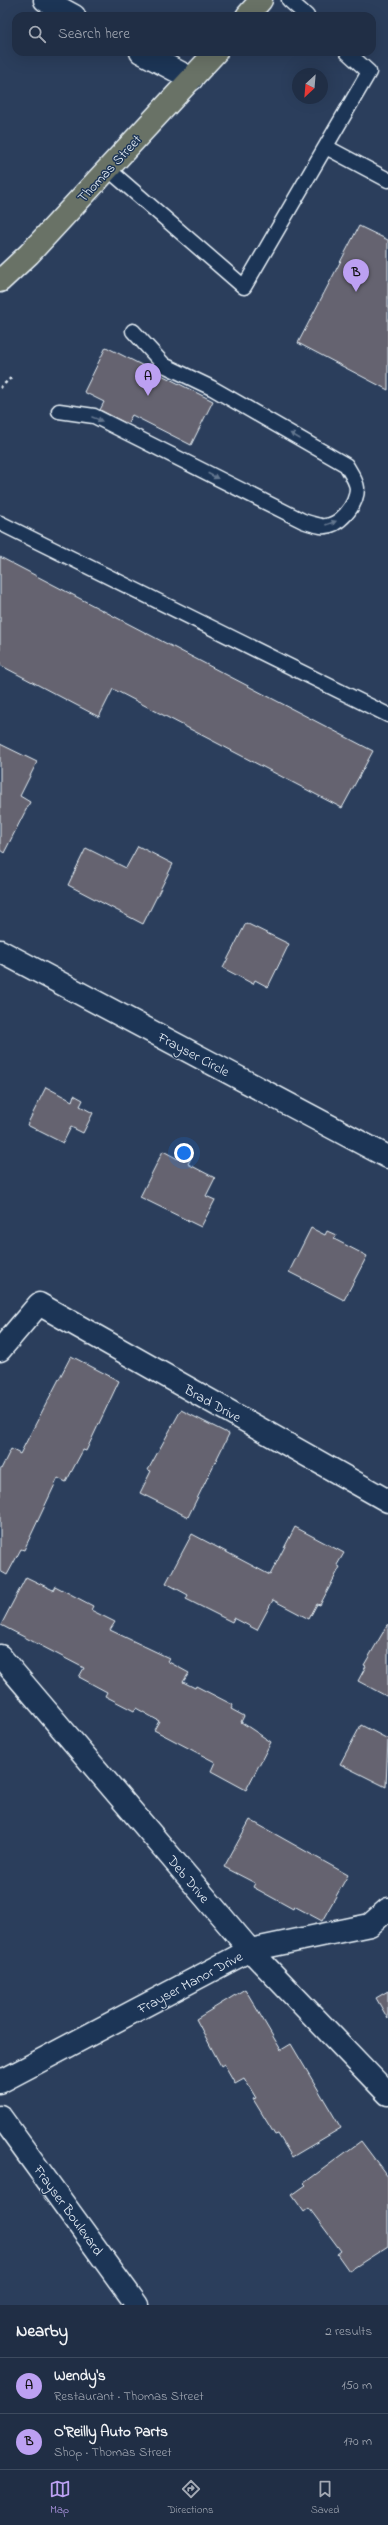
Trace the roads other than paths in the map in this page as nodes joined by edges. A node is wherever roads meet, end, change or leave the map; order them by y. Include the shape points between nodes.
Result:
1 (45, 0) edge
2 (289, 0) edge
3 (67, 12) edge
4 (302, 12) edge
5 (149, 56) edge
6 (212, 56) edge
7 (351, 56) edge
8 (192, 79) junction
9 (326, 147) junction
10 (108, 169) junction
11 (388, 180) edge
12 (0, 281) edge
13 (133, 331) dead end
14 (59, 411) dead end
15 (0, 523) edge
16 (388, 715) edge
17 (0, 951) edge
18 (388, 1157) edge
19 (0, 1350) edge
20 (388, 1501) edge
21 (0, 1656) edge
22 (388, 1909) edge
23 (250, 1950) junction
24 (0, 2082) edge
25 (388, 2094) edge
26 (0, 2116) edge
27 (137, 2305) edge

1 - 3 street
2 - 4 lane
5 - 8 street
6 - 8 highway, Thomas Street
7 - 9 lane via 369,72
8 - 10 highway, Thomas Street
9 - 10 lane via 244,288
9 - 11 lane
10 - 12 highway, Thomas Street via 29,254
14 -> 13 lane via 94,416 303,521 323,526 336,522 346,514 354,501 357,488 346,465 212,388 164,365
15 - 16 lane
17 - 18 street, Frayser Circle
19 - 20 street, Brad Drive via 39,1304
21 - 23 street, Deb Drive
22 - 23 street, Frayser Manor Drive via 370,1925
23 - 24 street, Frayser Manor Drive
23 - 25 street, Deb Drive
26 - 27 street, Frayser Boulevard

